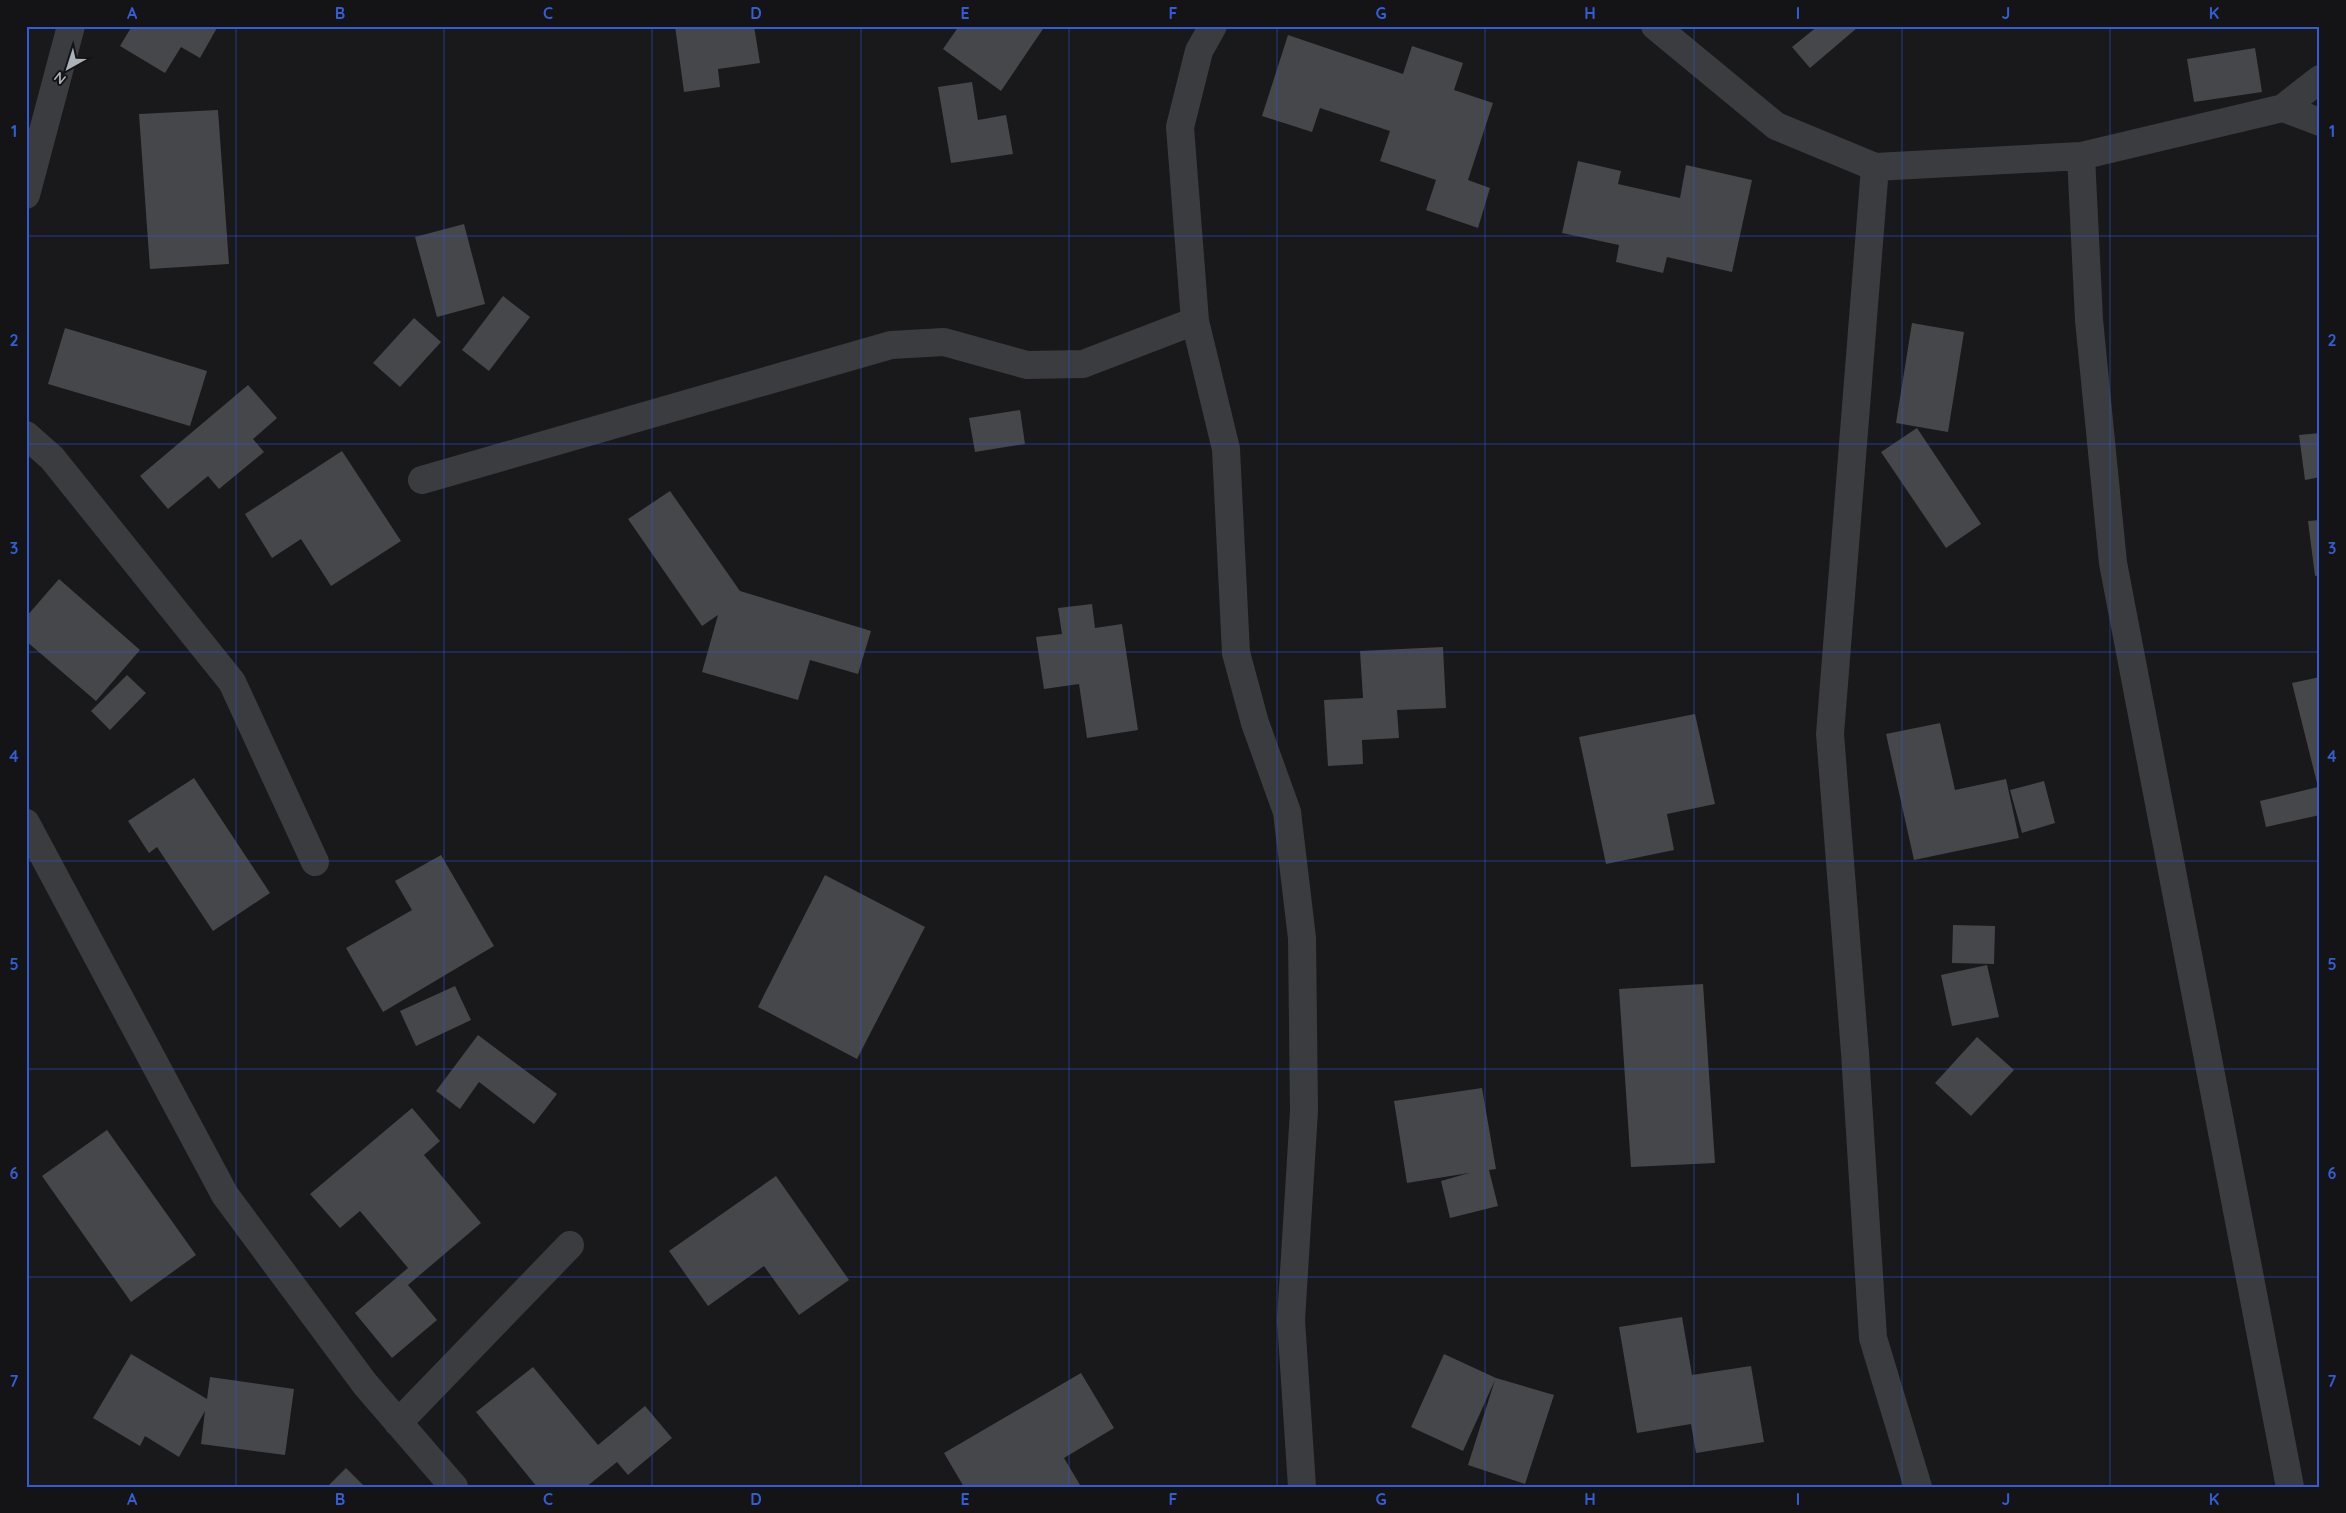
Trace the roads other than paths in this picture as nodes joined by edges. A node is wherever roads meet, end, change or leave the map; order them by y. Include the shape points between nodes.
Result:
1 (71, 26) edge
2 (1213, 26) edge
3 (1655, 26) edge
4 (2320, 80) edge
5 (2283, 108) junction
6 (2320, 122) edge
7 (2081, 156) junction
8 (1875, 167) junction
9 (26, 195) edge
10 (1195, 321) junction
11 (26, 435) edge
12 (39, 461) edge
13 (422, 480) dead end
14 (26, 823) edge
15 (315, 862) dead end
16 (570, 1245) dead end
17 (398, 1423) junction
18 (454, 1487) edge
19 (1302, 1487) edge
20 (1918, 1487) edge
21 (2290, 1487) edge

1 - 9 street
2 - 10 street via 1199,51 1180,127
3 - 8 street via 1776,126
4 - 5 street
5 - 6 street
5 - 7 street
7 - 8 street
7 - 21 street via 2088,320 2113,563
8 - 20 street via 1830,734 1873,1338
10 - 13 street via 1083,364 1027,365 944,342 891,345
10 - 19 street via 1226,449 1236,653 1255,723 1287,812 1302,938 1304,1111 1291,1320
11 - 12 street
12 - 15 street via 232,682
14 - 17 street via 225,1195 365,1384
16 - 17 street
17 - 18 street

